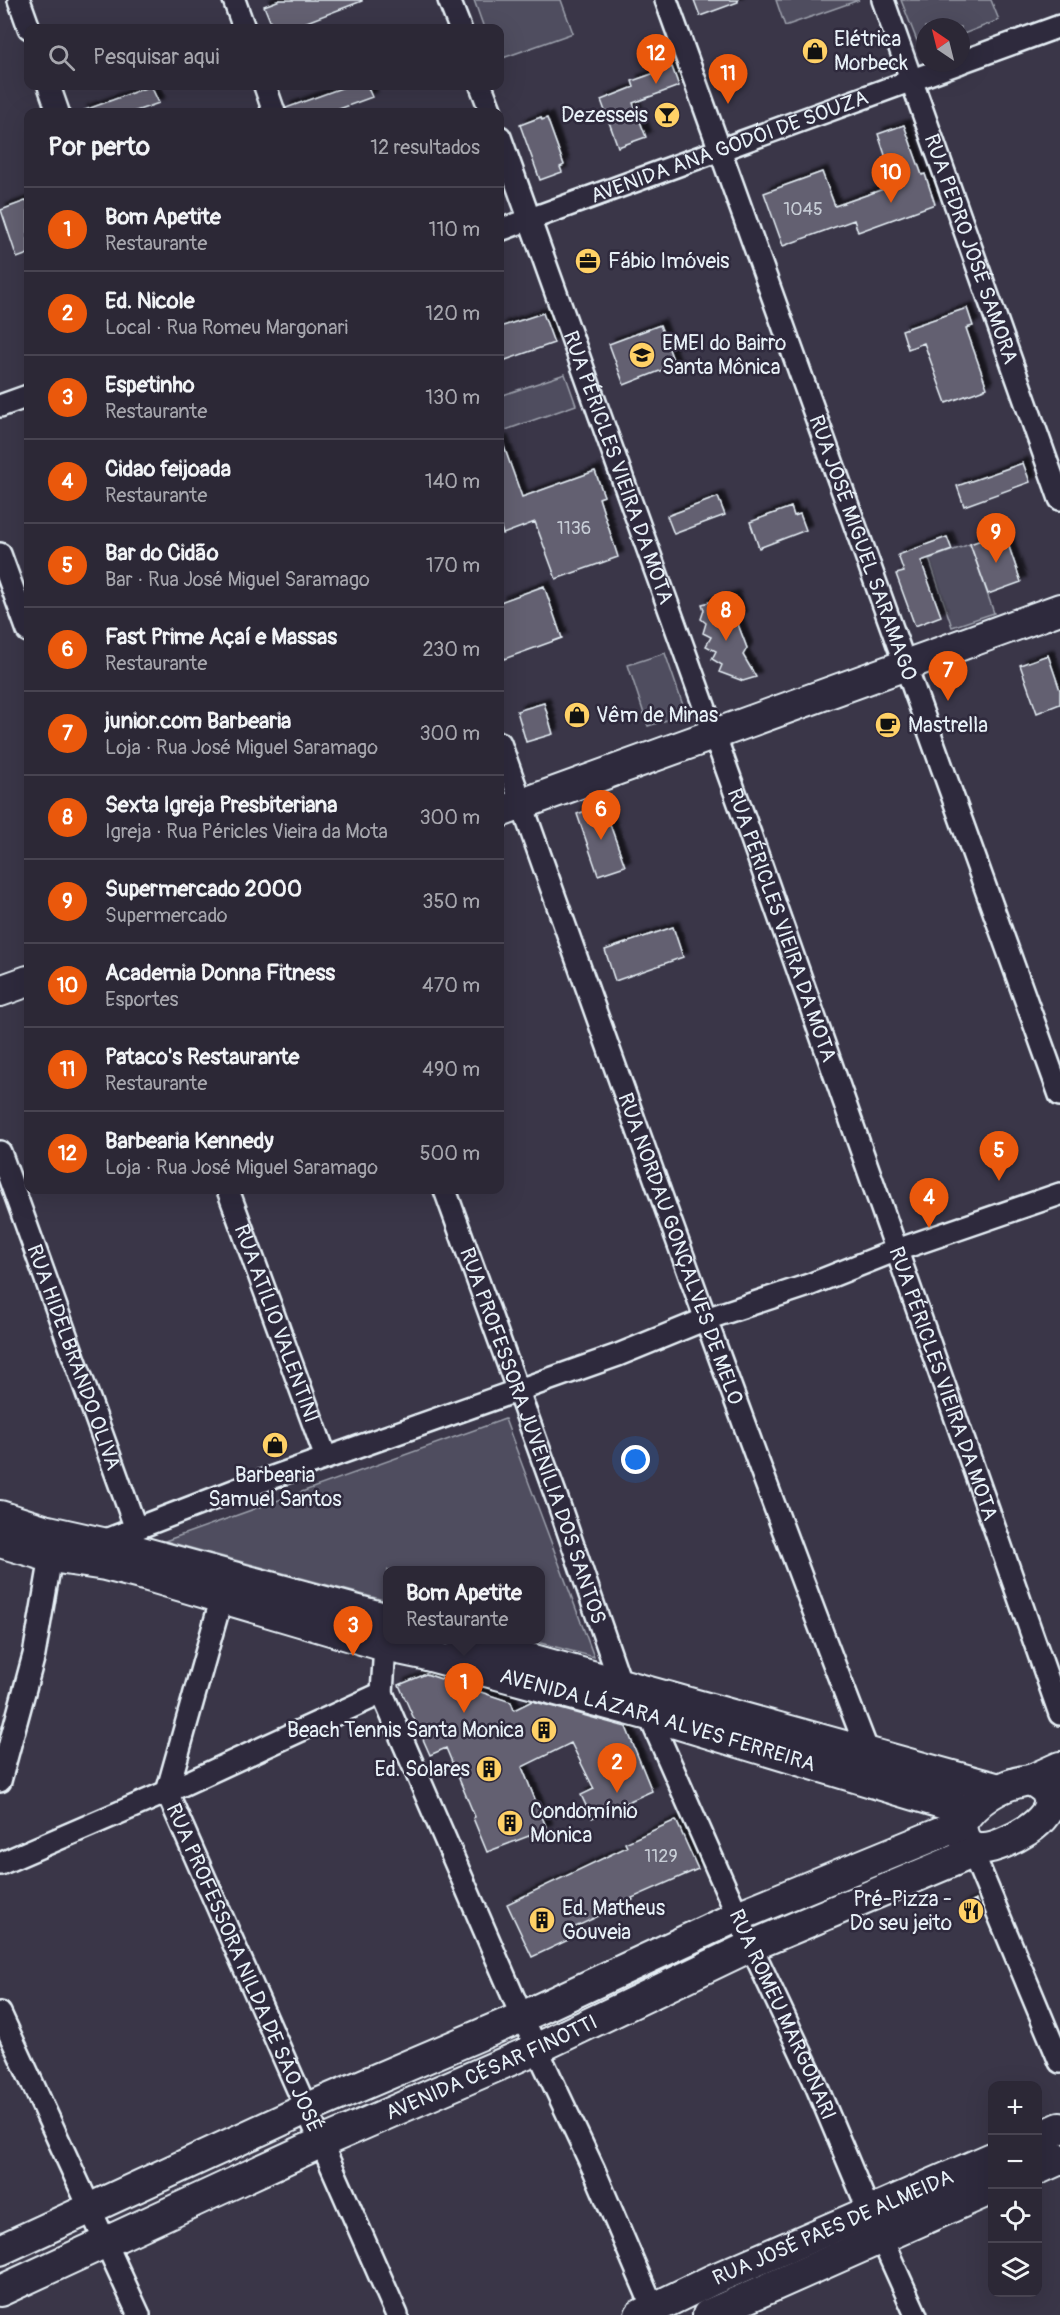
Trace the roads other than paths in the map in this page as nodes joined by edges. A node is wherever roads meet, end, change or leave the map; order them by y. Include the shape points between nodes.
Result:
1 (19, 0) edge
2 (234, 0) edge
3 (449, 0) edge
4 (666, 0) edge
5 (883, 0) edge
6 (28, 24) edge
7 (243, 24) edge
8 (458, 24) edge
9 (1060, 26) edge
10 (970, 59) edge
11 (935, 72) edge
12 (912, 80) junction
13 (50, 90) edge
14 (266, 90) edge
15 (482, 90) edge
16 (57, 108) edge
17 (273, 108) edge
18 (489, 108) edge
19 (504, 148) edge
20 (719, 151) junction
21 (531, 220) junction
22 (504, 229) edge
23 (24, 397) edge
24 (0, 406) edge
25 (1060, 499) edge
26 (0, 554) edge
27 (1060, 609) edge
28 (24, 620) edge
29 (905, 665) junction
30 (713, 734) junction
31 (504, 767) edge
32 (511, 809) edge
33 (24, 983) edge
34 (0, 992) edge
35 (1060, 1095) edge
36 (0, 1152) edge
37 (229, 1194) edge
38 (446, 1194) edge
39 (1060, 1194) edge
40 (897, 1250) junction
41 (706, 1319) junction
42 (518, 1391) junction
43 (327, 1458) junction
44 (0, 1516) edge
45 (136, 1528) junction
46 (0, 1542) edge
47 (101, 1542) junction
48 (51, 1557) junction
49 (225, 1588) junction
50 (383, 1631) edge
51 (385, 1644) edge
52 (442, 1644) edge
53 (475, 1651) edge
54 (620, 1682) junction
55 (382, 1693) junction
56 (1060, 1714) edge
57 (649, 1715) junction
58 (868, 1752) junction
59 (1060, 1767) edge
60 (0, 1781) edge
61 (999, 1789) junction
62 (167, 1792) junction
63 (1049, 1805) edge
64 (971, 1836) junction
65 (0, 1864) edge
66 (738, 1916) junction
67 (751, 1946) junction
68 (0, 2013) edge
69 (522, 2017) junction
70 (536, 2049) junction
71 (1060, 2062) edge
72 (306, 2109) junction
73 (1060, 2128) edge
74 (1042, 2136) edge
75 (320, 2143) junction
76 (1060, 2159) edge
77 (988, 2161) edge
78 (1042, 2167) edge
79 (988, 2190) edge
80 (90, 2207) junction
81 (875, 2224) junction
82 (107, 2243) junction
83 (0, 2250) edge
84 (0, 2292) edge
85 (650, 2313) edge
86 (139, 2315) edge
87 (397, 2315) edge
88 (708, 2315) edge
89 (916, 2315) edge

1 - 6 street
2 - 7 street
3 - 8 street
4 - 20 street, RUA JOSÉ MIGUEL SARAMAGO
5 - 12 street, RUA PEDRO JOSÉ SAMORA
9 - 10 street, AVENIDA ANA GODÓI DE SOUZA
11 - 12 street, AVENIDA ANA GODÓI DE SOUZA
12 - 20 street, AVENIDA ANA GODÓI DE SOUZA
12 - 25 street, RUA PEDRO JOSÉ SAMORA
13 - 16 street
14 - 17 street
15 - 18 street
19 - 21 street, RUA PÉRICLES VIEIRA DA MOTA
20 - 21 street, AVENIDA ANA GODÓI DE SOUZA
20 - 29 street, RUA JOSÉ MIGUEL SARAMAGO
21 - 22 street, AVENIDA ANA GODÓI DE SOUZA
21 - 30 street, RUA PÉRICLES VIEIRA DA MOTA
23 - 24 street
26 - 28 street
27 - 29 main road
29 - 30 main road
29 - 35 street, RUA JOSÉ MIGUEL SARAMAGO
30 - 32 main road
30 - 40 street, RUA PÉRICLES VIEIRA DA MOTA
31 - 32 street, RUA NORDAU GONÇALVES DE MELO
32 - 41 street, RUA NORDAU GONÇALVES DE MELO
33 - 34 main road
36 - 45 street, RUA HIDELBRANDO OLIVA
37 - 43 street, RUA ATÍLIO VALENTINI
38 - 42 street, RUA PROFESSORA JUVENÍLIA DOS SANTOS
39 - 40 street
40 - 41 street via 809,1285
40 - 56 street, RUA PÉRICLES VIEIRA DA MOTA
41 - 42 street
41 - 58 street, RUA NORDAU GONÇALVES DE MELO
42 - 43 street
42 - 54 street, RUA PROFESSORA JUVENÍLIA DOS SANTOS
43 - 45 street
44 - 47 main road, AVENIDA LÁZARA ALVES FERREIRA
45 - 47 street
46 - 48 main road, AVENIDA LÁZARA ALVES FERREIRA
47 - 49 main road, AVENIDA LÁZARA ALVES FERREIRA
48 - 49 main road, AVENIDA LÁZARA ALVES FERREIRA
48 - 60 street via 34,1655
49 - 50 main road, AVENIDA LÁZARA ALVES FERREIRA
49 - 62 street, RUA PROFESSORA NILDA DE SÃO JOSÉ
51 - 55 street
52 - 53 main road, AVENIDA LÁZARA ALVES FERREIRA
53 - 54 main road, AVENIDA LÁZARA ALVES FERREIRA
53 - 57 main road, AVENIDA LÁZARA ALVES FERREIRA
54 - 58 main road, AVENIDA LÁZARA ALVES FERREIRA
55 - 62 street
55 - 69 street
57 - 64 main road, AVENIDA LÁZARA ALVES FERREIRA
57 - 66 street, RUA ROMEU MARGONARI
58 - 61 main road, AVENIDA LÁZARA ALVES FERREIRA
59 - 63 main road
61 - 63 main road via 1018,1781
61 - 64 main road
62 - 65 street
62 - 72 street, RUA PROFESSORA NILDA DE SÃO JOSÉ
63 - 64 main road via 999,1844
64 - 66 main road, AVENIDA CÉSAR FINOTTI
64 - 67 main road, AVENIDA CÉSAR FINOTTI
64 - 71 street
66 - 67 street, RUA ROMEU MARGONARI
66 - 69 main road, AVENIDA CÉSAR FINOTTI
67 - 70 main road, AVENIDA CÉSAR FINOTTI
67 - 81 street, RUA ROMEU MARGONARI
68 - 80 street
69 - 70 street
69 - 72 main road, AVENIDA CÉSAR FINOTTI
70 - 75 main road, AVENIDA CÉSAR FINOTTI
70 - 85 street via 594,2170
72 - 75 street, RUA PROFESSORA NILDA DE SÃO JOSÉ
72 - 80 main road, AVENIDA CÉSAR FINOTTI
73 - 74 main road
75 - 82 main road, AVENIDA CÉSAR FINOTTI
75 - 87 street, RUA PROFESSORA NILDA DE SÃO JOSÉ
76 - 78 main road
77 - 81 main road, RUA JOSÉ PAES DE ALMEIDA
79 - 81 main road, RUA JOSÉ PAES DE ALMEIDA
80 - 82 street
80 - 83 main road, AVENIDA CÉSAR FINOTTI
81 - 85 main road, RUA JOSÉ PAES DE ALMEIDA via 712,2280
81 - 88 main road, RUA JOSÉ PAES DE ALMEIDA
81 - 89 street, RUA ROMEU MARGONARI
82 - 84 main road, AVENIDA CÉSAR FINOTTI
82 - 86 street

